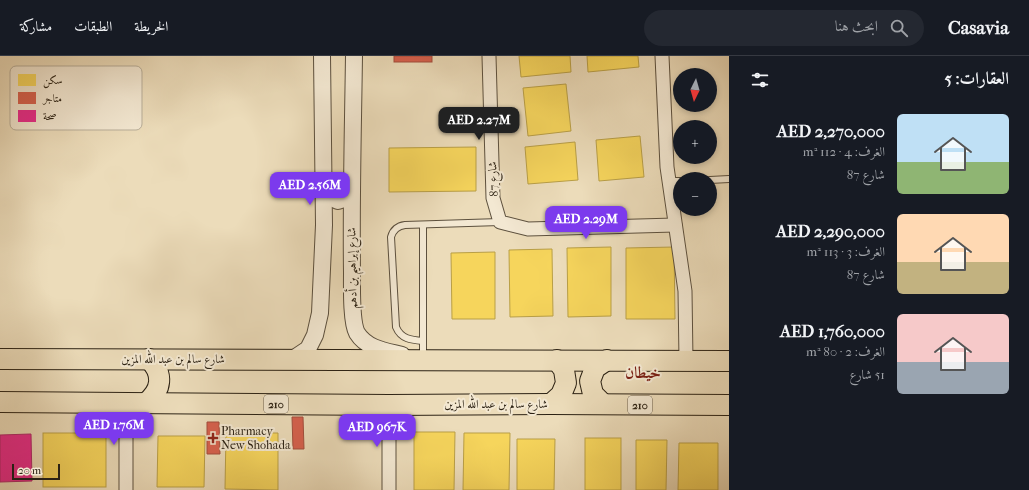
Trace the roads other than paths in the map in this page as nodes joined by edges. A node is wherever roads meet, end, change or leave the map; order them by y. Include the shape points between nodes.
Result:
1 (322, 56) edge
2 (354, 56) edge
3 (489, 56) edge
4 (662, 56) edge
5 (673, 178) edge
6 (729, 179) edge
7 (717, 180) edge
8 (324, 188) junction
9 (352, 189) junction
10 (675, 216) edge
11 (500, 222) junction
12 (423, 224) junction
13 (675, 225) junction
14 (423, 350) junction
15 (0, 359) edge
16 (149, 359) junction
17 (293, 359) junction
18 (557, 360) junction
19 (607, 360) junction
20 (686, 360) junction
21 (729, 360) edge
22 (0, 402) edge
23 (126, 403) junction
24 (146, 403) junction
25 (551, 404) junction
26 (603, 404) junction
27 (389, 405) junction
28 (729, 405) edge
29 (126, 490) edge
30 (389, 490) edge

1 - 8 street
2 - 9 street, شارع إبراهيم بن أدهم
3 - 11 street, شارع 87 via 493,198
4 - 5 street via 667,167
6 - 7 lane
8 - 9 street via 329,197 338,201 347,198
8 - 17 street via 320,313 315,335 308,349
9 - 14 street, شارع إبراهيم بن أدهم via 352,310 356,332 376,349
10 - 13 street
11 - 12 lane
11 - 13 street via 528,229
12 - 14 lane
12 - 14 lane via 400,226 391,237 396,327 401,335
13 - 20 street via 686,291
14 - 17 main road, شارع سالم بن عبد الله المزين
14 - 18 main road, شارع سالم بن عبد الله المزين
15 - 16 main road, شارع سالم بن عبد الله المزين
16 - 17 main road, شارع سالم بن عبد الله المزين
16 - 24 main road via 157,369 159,382 156,394
18 - 19 main road, شارع سالم بن عبد الله المزين
18 - 25 main road via 564,370 566,383 561,395
19 - 20 main road, شارع سالم بن عبد الله المزين
19 - 26 main road via 596,368 590,381 593,394
20 - 21 main road, شارع سالم بن عبد الله المزين
22 - 23 main road, شارع سالم بن عبد الله المزين / 210
23 - 24 main road, شارع سالم بن عبد الله المزين / 210
23 - 29 street
24 - 27 main road, شارع سالم بن عبد الله المزين / 210
25 - 26 main road, شارع سالم بن عبد الله المزين / 210
25 - 27 main road, شارع سالم بن عبد الله المزين / 210
26 - 28 main road, شارع سالم بن عبد الله المزين / 210
27 - 30 street

